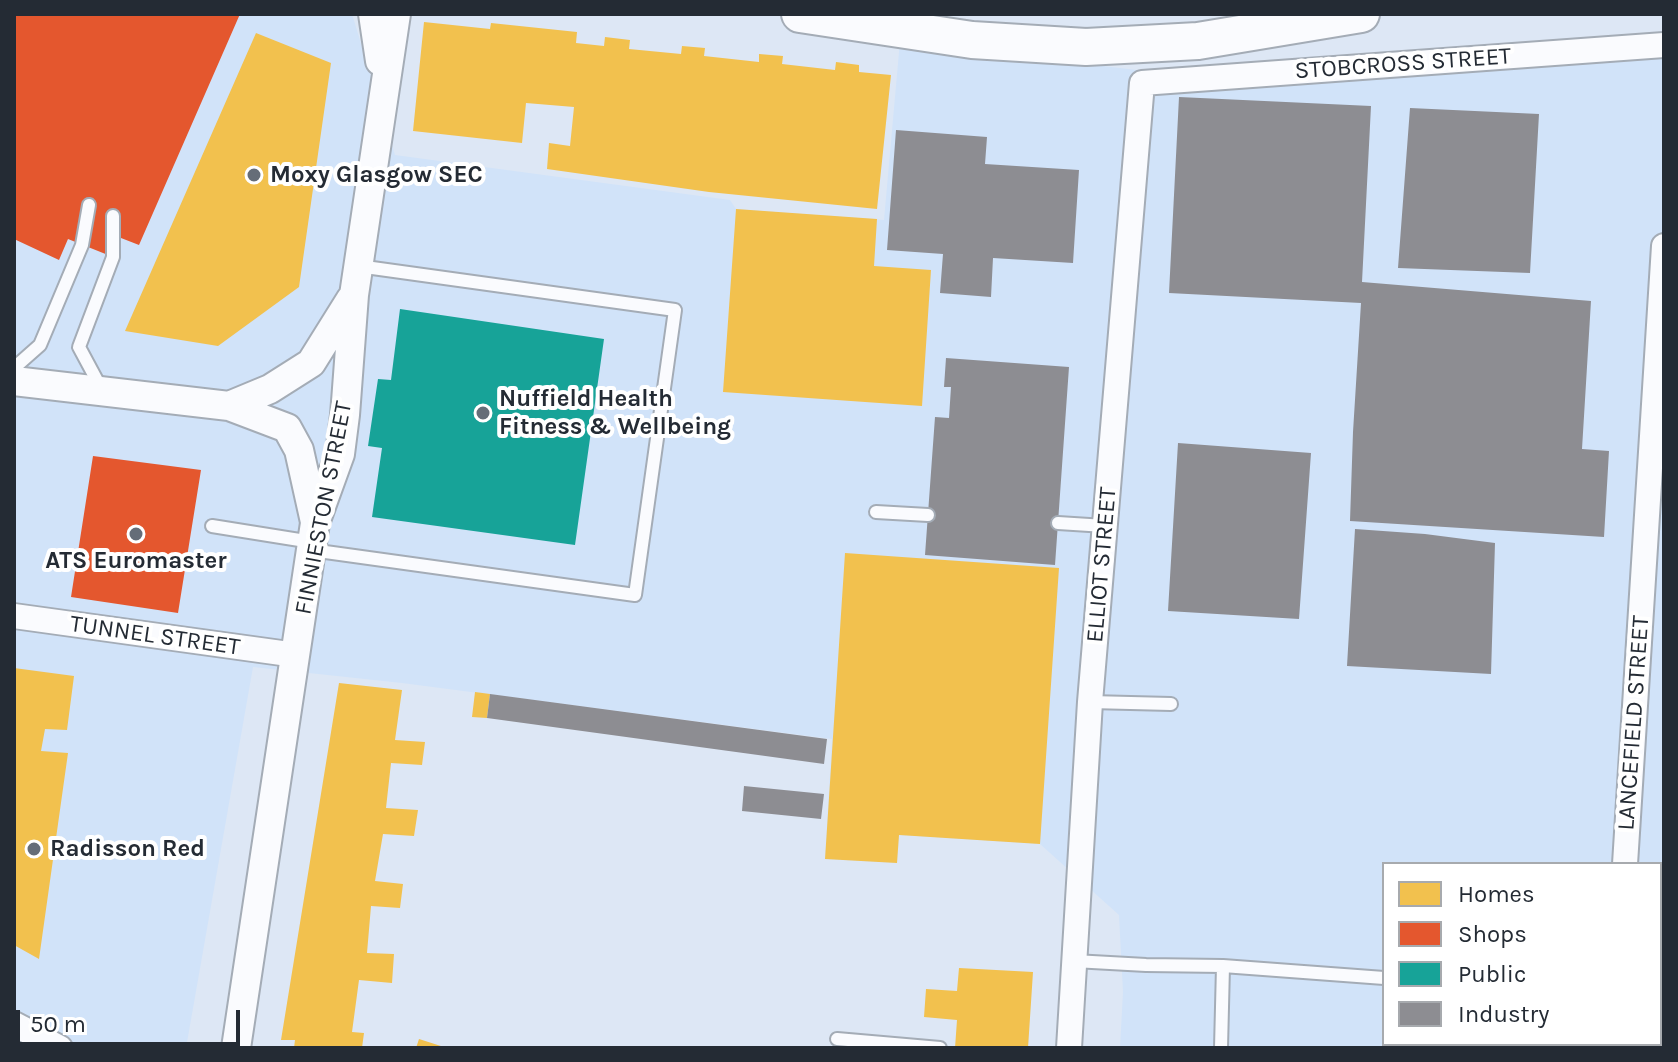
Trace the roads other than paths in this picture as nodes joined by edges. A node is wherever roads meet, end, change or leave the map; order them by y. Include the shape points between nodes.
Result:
1 (373, 14) edge
2 (396, 14) edge
3 (800, 14) edge
4 (1361, 14) edge
5 (1664, 45) edge
6 (1142, 83) joint
7 (384, 90) junction
8 (89, 205) dead end
9 (113, 216) dead end
10 (1664, 246) edge
11 (358, 266) junction
12 (354, 295) junction
13 (14, 368) edge
14 (14, 381) edge
15 (102, 391) junction
16 (229, 406) junction
17 (876, 512) dead end
18 (928, 515) dead end
19 (1058, 523) dead end
20 (212, 526) dead end
21 (1105, 526) junction
22 (313, 538) junction
23 (14, 616) edge
24 (296, 655) junction
25 (1090, 702) junction
26 (1171, 704) dead end
27 (1625, 862) edge
28 (1074, 961) junction
29 (1223, 966) junction
30 (1382, 978) edge
31 (14, 1024) edge
32 (837, 1039) dead end
33 (60, 1048) edge
34 (236, 1048) edge
35 (940, 1048) edge
36 (1069, 1048) edge
37 (1221, 1048) edge

1 - 7 street
2 - 7 street, FINNIESTON STREET
3 - 4 main road via 972,40 1086,47 1198,41
5 - 6 street, STOBCROSS STREET
6 - 21 street, ELLIOT STREET
7 - 11 street, FINNIESTON STREET
8 - 13 lane via 82,245 40,345
9 - 15 lane via 113,257 79,347
10 - 27 street, LANCEFIELD STREET
11 - 12 street, FINNIESTON STREET
11 - 22 lane via 675,310 635,595
12 - 16 street via 311,363
12 - 22 street, FINNIESTON STREET via 340,454
14 - 15 street
15 - 16 street
16 - 22 street via 287,428 299,450
17 - 18 lane
19 - 21 lane
20 - 22 lane
21 - 25 street, ELLIOT STREET
22 - 24 street, FINNIESTON STREET
23 - 24 street, TUNNEL STREET
24 - 34 street, FINNIESTON STREET
25 - 26 lane
25 - 28 street, ELLIOT STREET
28 - 29 lane
28 - 36 street, ELLIOT STREET
29 - 30 lane
29 - 37 lane
31 - 33 street
32 - 35 lane

